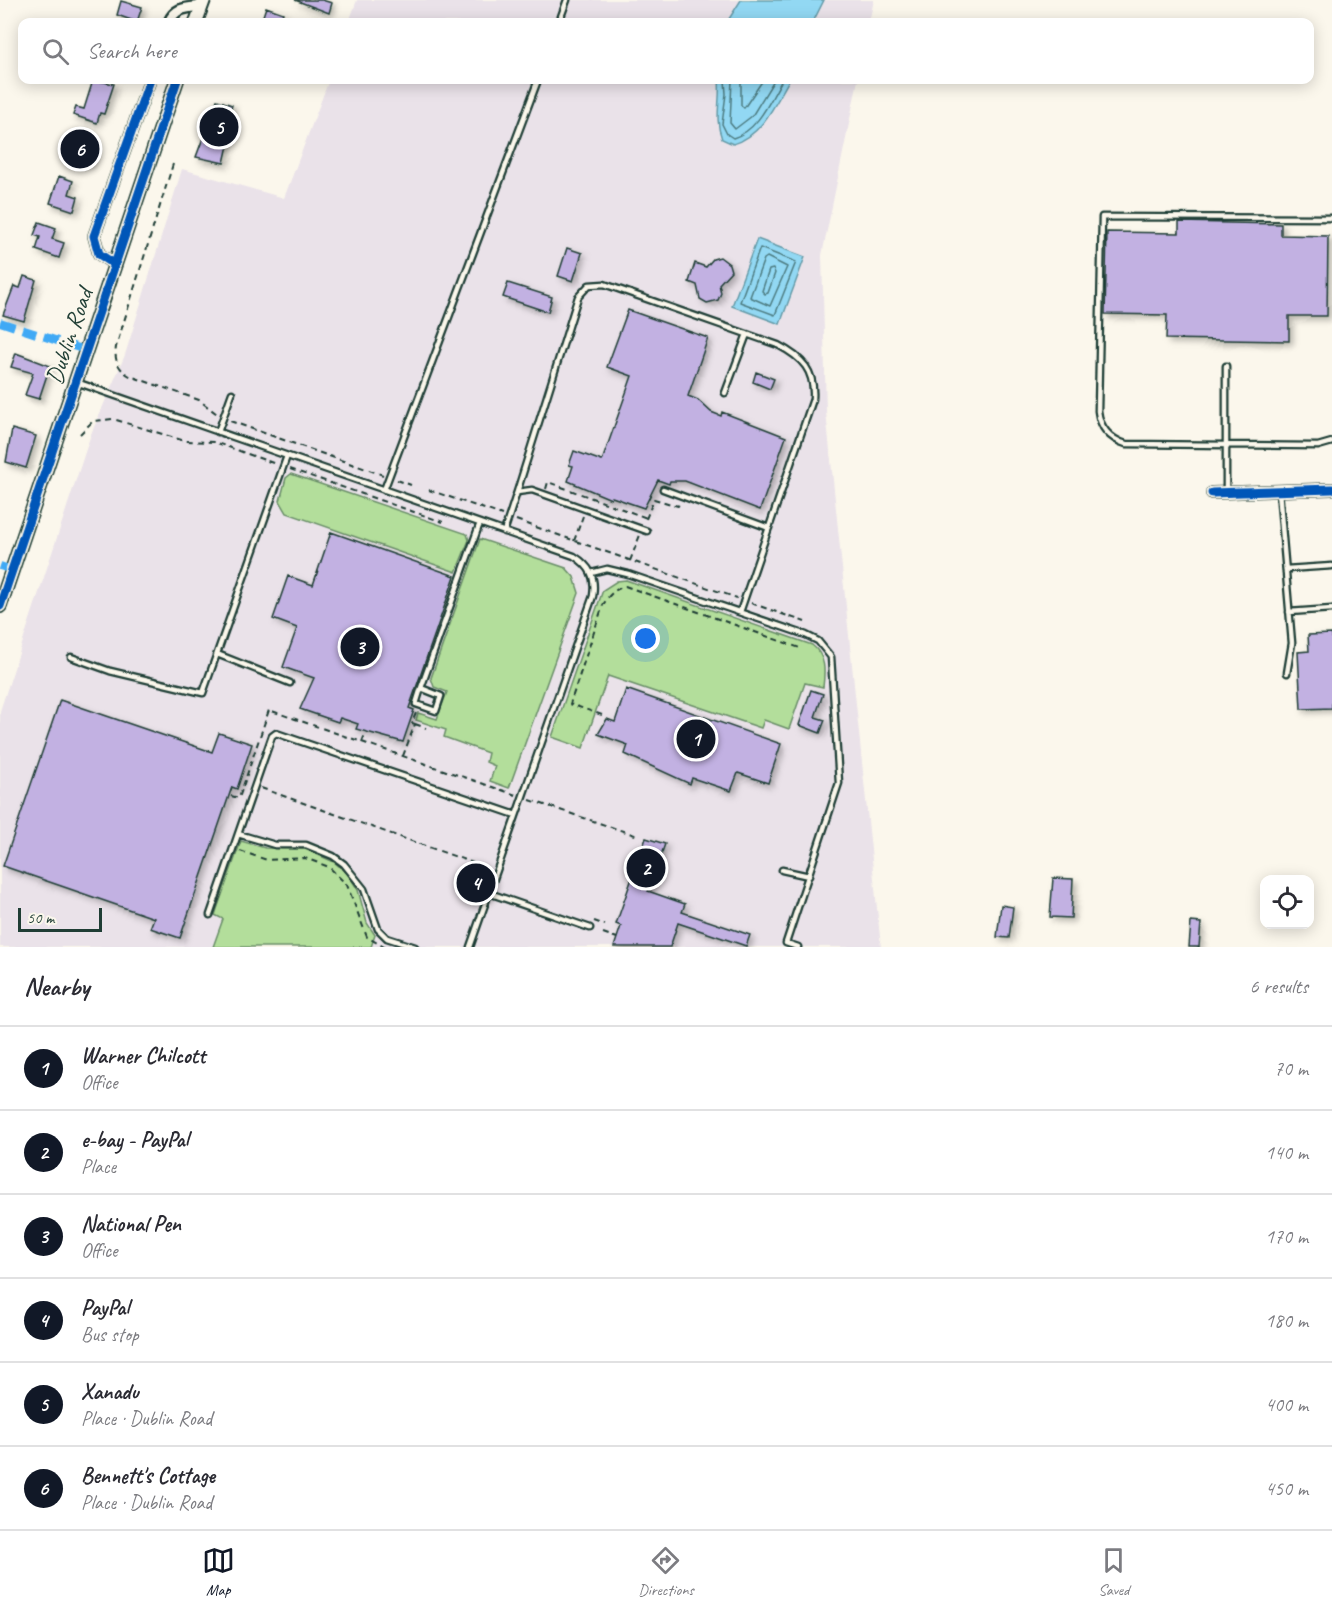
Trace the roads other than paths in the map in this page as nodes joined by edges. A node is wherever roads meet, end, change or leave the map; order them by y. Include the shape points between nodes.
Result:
1 (567, 0) edge
2 (203, 3) edge
3 (172, 18) edge
4 (197, 18) edge
5 (561, 18) edge
6 (149, 84) edge
7 (176, 84) edge
8 (536, 84) edge
9 (1332, 218) edge
10 (114, 264) junction
11 (747, 334) junction
12 (1226, 366) dead end
13 (75, 382) junction
14 (232, 393) dead end
15 (725, 393) dead end
16 (218, 432) junction
17 (1332, 442) edge
18 (1225, 446) junction
19 (287, 456) junction
20 (663, 489) dead end
21 (1332, 489) edge
22 (384, 490) junction
23 (1279, 490) junction
24 (517, 492) junction
25 (1212, 493) dead end
26 (1226, 493) junction
27 (480, 523) junction
28 (769, 528) junction
29 (645, 530) road end
30 (504, 531) junction
31 (1332, 566) edge
32 (1286, 569) junction
33 (591, 573) junction
34 (0, 606) edge
35 (1332, 609) edge
36 (740, 612) junction
37 (1289, 612) junction
38 (217, 654) junction
39 (71, 657) dead end
40 (1287, 673) dead end
41 (290, 683) dead end
42 (421, 688) junction
43 (516, 815) junction
44 (238, 834) junction
45 (782, 870) dead end
46 (809, 876) junction
47 (489, 892) junction
48 (210, 915) dead end
49 (590, 928) dead end
50 (415, 947) edge
51 (470, 947) edge
52 (798, 947) edge

1 - 5 lane
2 - 3 street via 179,9
2 - 4 main road
6 - 10 street via 94,237 99,254
7 - 10 main road, Dublin Road
8 - 22 lane
9 - 18 lane via 1101,217 1098,411 1102,426 1126,444
10 - 13 main road, Dublin Road
11 - 15 lane
11 - 24 lane via 604,284 589,285 578,297
11 - 28 lane via 796,354 813,380 813,399
12 - 18 lane
13 - 16 lane
13 - 34 main road, Dublin Road
14 - 16 lane
16 - 19 lane
17 - 18 lane via 1318,446
18 - 26 lane
19 - 22 lane
19 - 38 lane
20 - 28 lane
21 - 23 street
22 - 27 lane
23 - 26 street
23 - 32 lane
24 - 29 lane via 532,490
24 - 30 lane
25 - 26 street
27 - 30 lane
27 - 42 lane
28 - 36 lane
30 - 33 lane via 574,556
31 - 32 lane
32 - 37 lane
33 - 36 lane via 607,569 628,574
33 - 43 lane via 595,583 592,596
35 - 37 lane
36 - 46 lane via 819,641 831,657 839,783
37 - 40 lane via 1292,643
38 - 39 lane via 203,693 110,671
38 - 41 lane
42 - 42 lane via 416,704 436,711 441,696
43 - 44 lane via 281,734 272,736
43 - 47 lane
44 - 48 lane
44 - 50 lane via 275,845 306,845 333,856 364,889 378,929 387,938
45 - 46 lane
46 - 52 lane via 786,943
47 - 49 lane
47 - 51 lane

